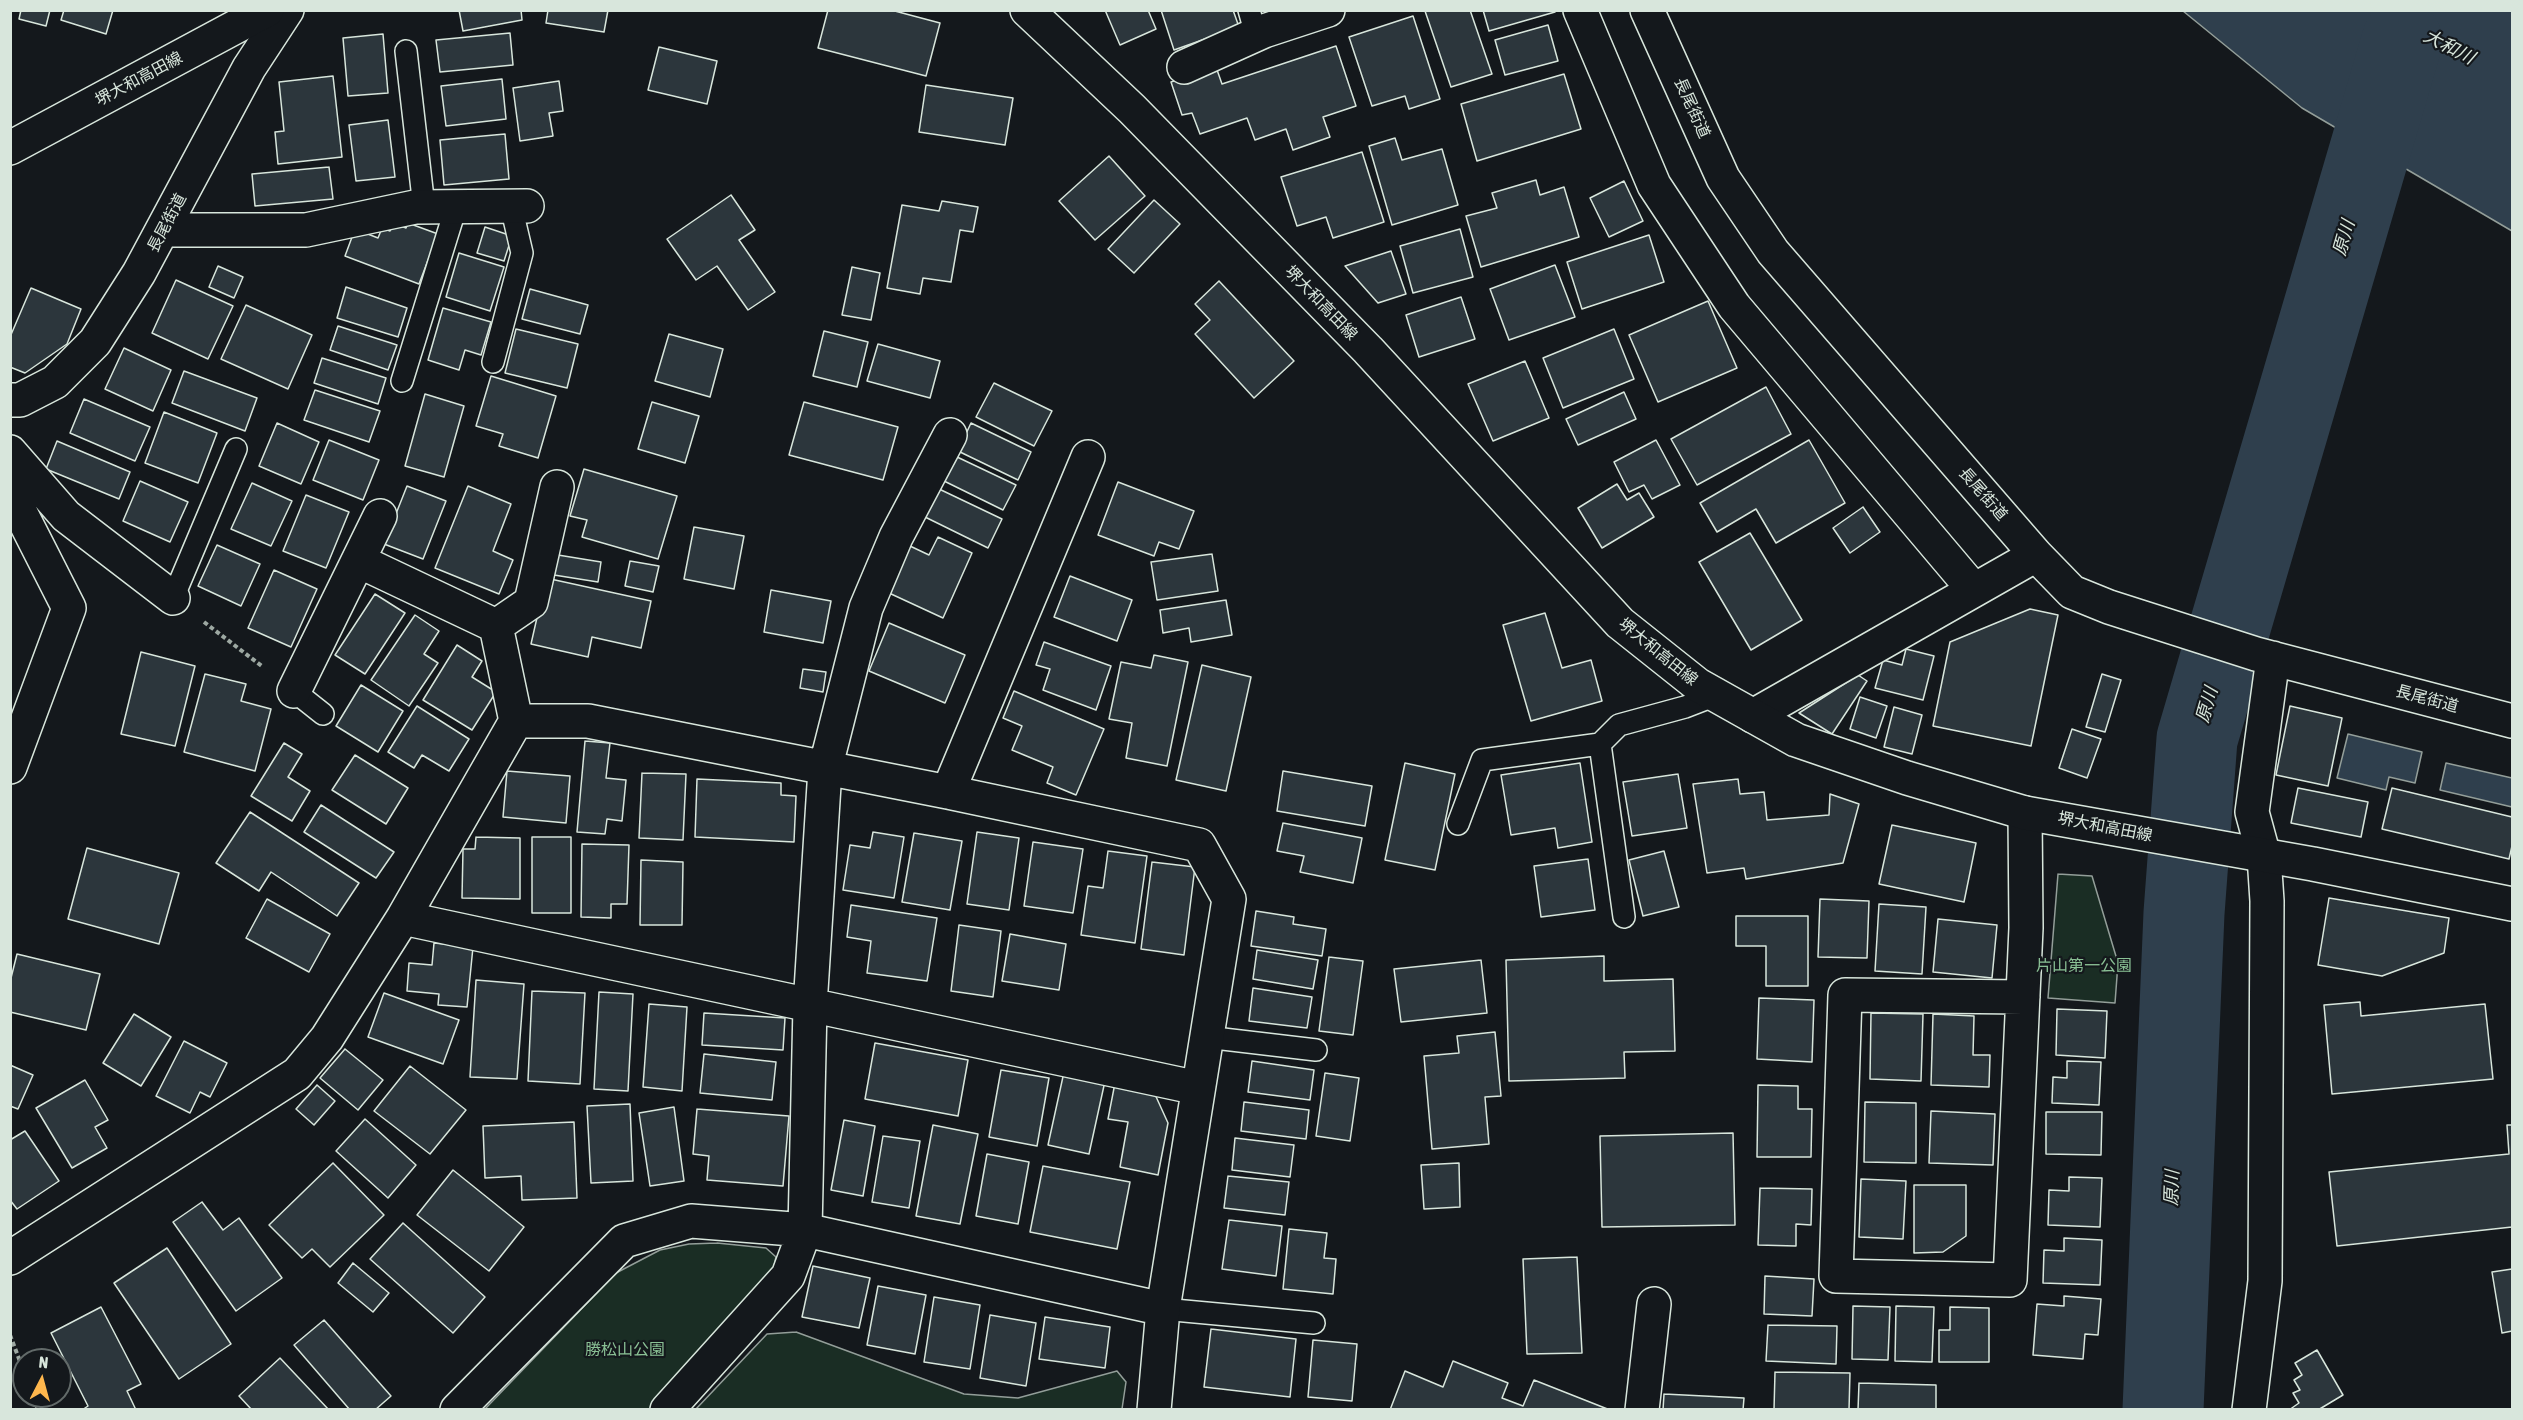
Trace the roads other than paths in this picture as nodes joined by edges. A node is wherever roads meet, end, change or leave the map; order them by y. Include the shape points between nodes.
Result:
1 (267, 10) edge
2 (287, 10) edge
3 (1027, 10) edge
4 (1328, 10) edge
5 (1580, 10) edge
6 (1647, 10) edge
7 (1252, 23) edge
8 (406, 51) dead end
9 (1184, 67) dead end
10 (10, 148) edge
11 (519, 206) joint
12 (440, 207) junction
13 (165, 230) junction
14 (493, 362) dead end
15 (402, 381) dead end
16 (10, 400) edge
17 (950, 435) dead end
18 (236, 449) dead end
19 (10, 452) edge
20 (1088, 457) dead end
21 (557, 487) dead end
22 (10, 492) edge
23 (380, 516) dead end
24 (2036, 555) junction
25 (359, 561) junction
26 (1974, 590) junction
27 (173, 598) joint
28 (496, 626) junction
29 (2265, 656) junction
30 (294, 691) joint
31 (1716, 695) junction
32 (323, 714) dead end
33 (1753, 716) junction
34 (516, 721) junction
35 (2512, 721) edge
36 (1600, 744) junction
37 (10, 767) edge
38 (825, 769) junction
39 (948, 792) junction
40 (2025, 813) junction
41 (1458, 824) dead end
42 (2264, 856) junction
43 (2512, 904) edge
44 (1624, 917) dead end
45 (403, 918) junction
46 (2023, 997) junction
47 (810, 1005) junction
48 (1206, 1037) junction
49 (1316, 1050) dead end
50 (1198, 1088) junction
51 (805, 1230) junction
52 (10, 1258) edge
53 (1654, 1304) dead end
54 (1163, 1309) junction
55 (1314, 1323) dead end
56 (457, 1410) edge
57 (667, 1410) edge
58 (1154, 1410) edge
59 (1642, 1410) edge
60 (2249, 1410) edge

1 - 10 street, 堺大和高田線
2 - 13 street, 長尾街道 via 209,140
3 - 31 street, 堺大和高田線 via 1132,109 1368,350 1620,623
4 - 7 street
5 - 26 street via 1654,185 1734,306
6 - 24 street, 長尾街道 via 1723,178 1773,252
7 - 9 street
8 - 12 lane
11 - 12 street
11 - 14 lane via 522,253
12 - 13 street via 415,207 306,230
12 - 15 lane
13 - 16 street, 長尾街道 via 95,342 55,382
17 - 38 street via 896,537 866,608
18 - 27 lane
19 - 27 street via 66,516
20 - 39 street
21 - 28 street via 531,602
22 - 37 street via 69,609
23 - 25 street
24 - 26 street
24 - 29 street, 長尾街道 via 2072,592
25 - 28 street
25 - 30 street
26 - 33 street
28 - 34 street
29 - 35 street, 長尾街道
29 - 42 street via 2252,812
30 - 32 lane
31 - 33 street, 堺大和高田線
31 - 36 lane via 1619,725
33 - 40 street, 堺大和高田線 via 1807,744
34 - 38 street via 588,721
34 - 45 street
36 - 41 lane via 1482,760
36 - 44 lane
38 - 39 street
38 - 47 street
39 - 48 street via 1198,846 1229,899
40 - 42 street, 堺大和高田線
40 - 46 street
42 - 43 street, 堺大和高田線
42 - 60 street via 2265,1281
45 - 47 street
45 - 52 street via 327,1038 297,1074
46 - 46 street via 2010,1280 1836,1275 1845,995
47 - 50 street
47 - 51 street
48 - 49 lane
48 - 50 street
50 - 54 street
51 - 54 street
51 - 56 street via 691,1221 624,1241
51 - 57 street via 788,1276
53 - 59 street
54 - 55 lane
54 - 58 street

